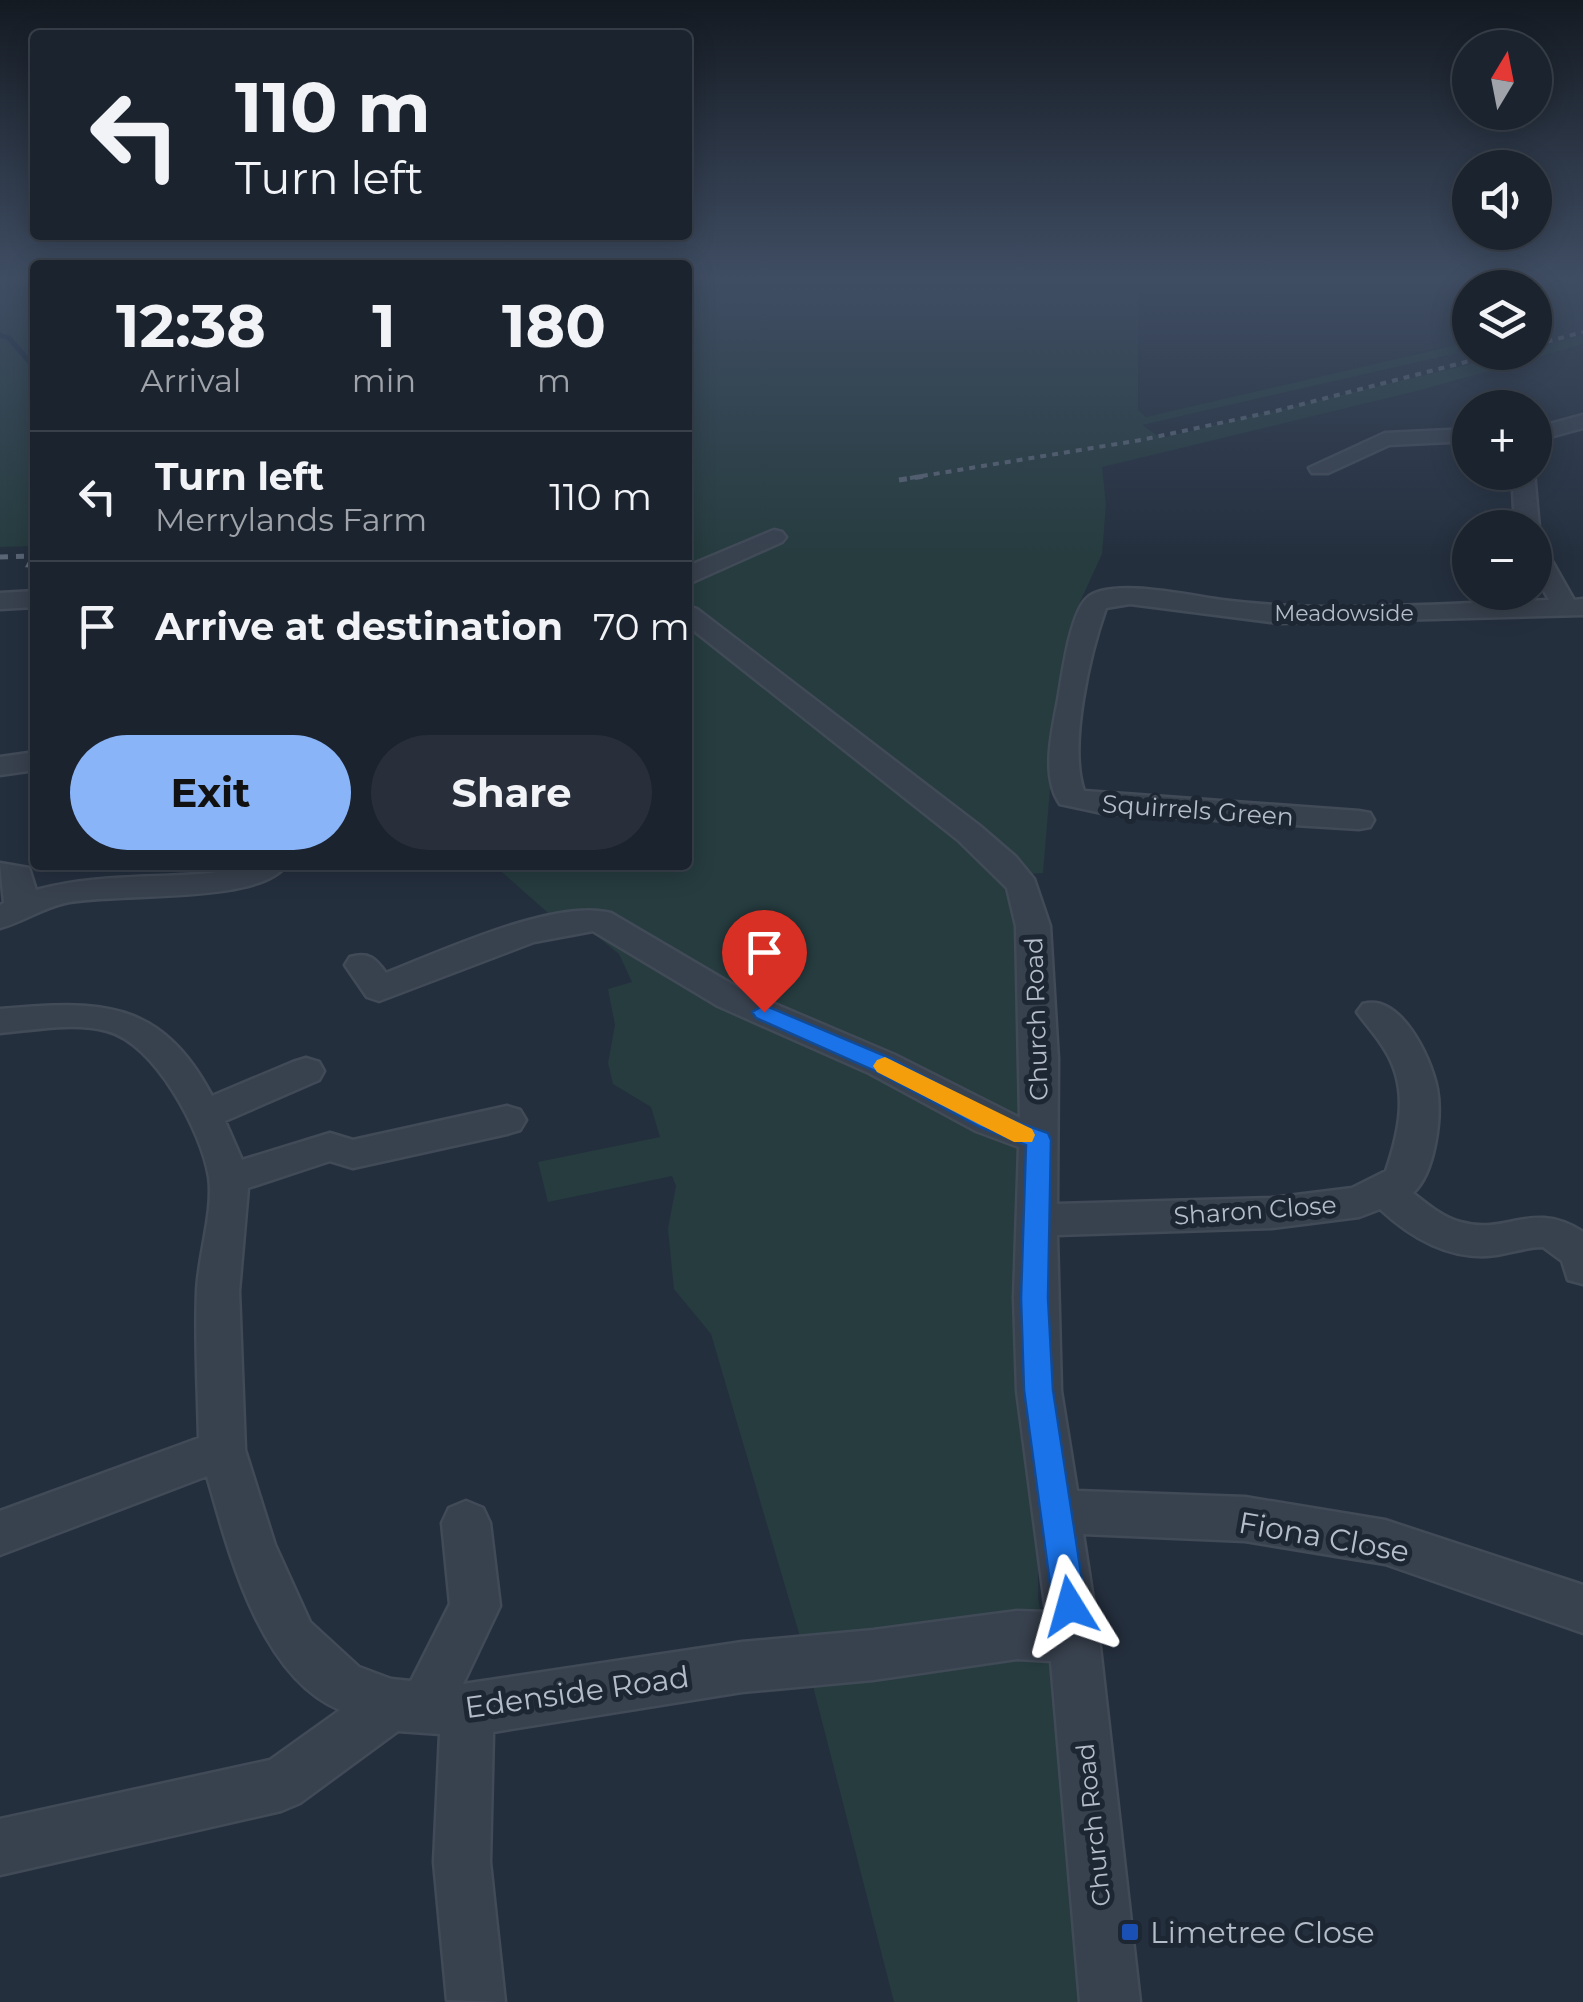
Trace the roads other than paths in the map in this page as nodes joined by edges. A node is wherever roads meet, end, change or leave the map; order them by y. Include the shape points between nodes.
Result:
1 (1583, 422) edge
2 (1552, 430) edge
3 (1452, 436) edge
4 (1320, 468) dead end
5 (774, 537) dead end
6 (692, 574) edge
7 (1552, 583) edge
8 (1106, 597) joint
9 (1575, 607) edge
10 (692, 617) edge
11 (30, 762) edge
12 (0, 766) edge
13 (1359, 820) dead end
14 (260, 870) edge
15 (0, 873) edge
16 (11, 912) edge
17 (362, 964) dead end
18 (1375, 1012) dead end
19 (0, 1021) edge
20 (306, 1071) dead end
21 (203, 1115) junction
22 (507, 1120) dead end
23 (1039, 1140) junction
24 (229, 1179) junction
25 (1384, 1190) junction
26 (1036, 1217) junction
27 (1583, 1268) edge
28 (222, 1450) junction
29 (1056, 1512) junction
30 (466, 1522) dead end
31 (0, 1533) edge
32 (1583, 1610) edge
33 (1074, 1638) junction
34 (428, 1708) junction
35 (0, 1847) edge
36 (476, 2000) edge
37 (1110, 2002) edge

1 - 2 street
3 - 4 street via 1385,440
5 - 6 street
7 - 9 street
8 - 9 street, Meadowside via 1279,615
8 - 13 street, Squirrels Green via 1090,615 1074,675 1064,779 1071,798
10 - 23 street, Church Road via 969,833 1024,886 1038,986
11 - 12 street
14 - 16 street via 243,879 47,895
15 - 16 street via 18,875
17 - 23 street via 379,988 545,928 599,920 730,998
18 - 25 street via 1402,1042 1419,1080 1419,1135 1404,1180
19 - 21 street, Edenside Road via 63,1015 128,1024 180,1070
20 - 21 street
21 - 24 street, Edenside Road
22 - 24 street via 353,1154 330,1148
23 - 26 street, Church Road
24 - 28 street, Edenside Road via 218,1291
25 - 26 street, Sharon Close via 1359,1202 1272,1212
25 - 27 street via 1418,1222 1465,1240 1500,1241 1544,1229 1562,1234 1582,1255
26 - 29 street, Church Road via 1038,1390
28 - 31 street
28 - 34 street, Edenside Road via 251,1545 292,1639 340,1685
29 - 32 street, Fiona Close via 1246,1519 1384,1542
29 - 33 street, Church Road
30 - 34 street via 475,1606
33 - 34 street, Edenside Road via 1018,1635 742,1667 512,1706
33 - 37 street, Church Road
34 - 35 street via 280,1784
34 - 36 street via 462,1862

